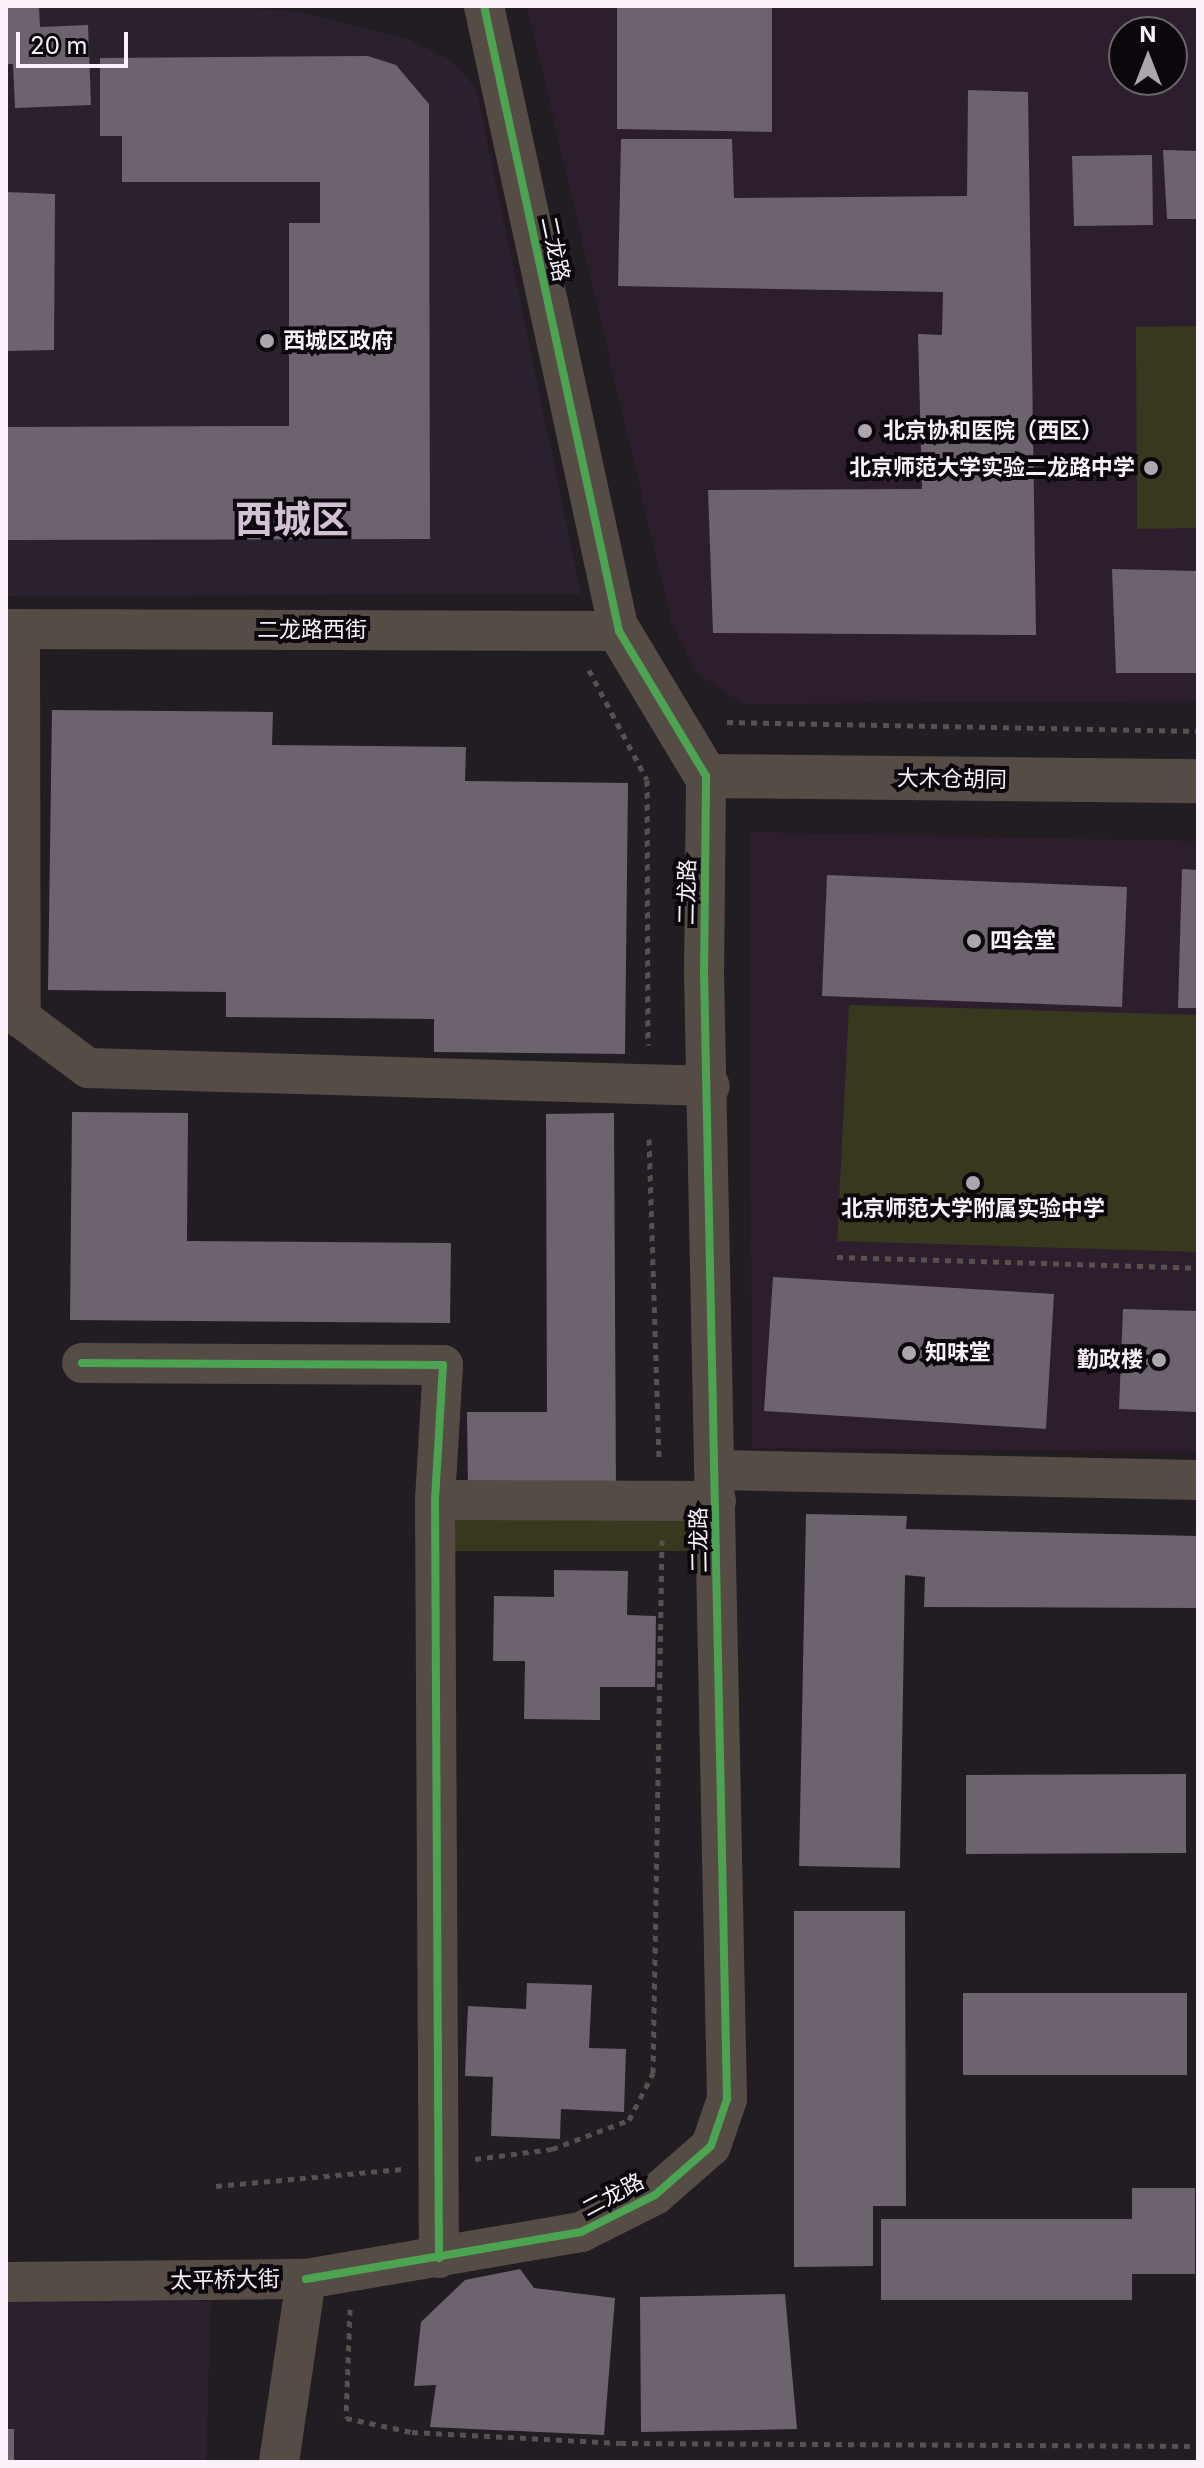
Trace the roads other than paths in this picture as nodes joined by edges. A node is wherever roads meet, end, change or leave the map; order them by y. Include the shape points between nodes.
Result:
1 (484, 6) edge
2 (13, 630) edge
3 (619, 631) junction
4 (706, 776) junction
5 (1198, 781) edge
6 (710, 1086) junction
7 (82, 1363) dead end
8 (1198, 1480) edge
9 (716, 1486) junction
10 (435, 1500) junction
11 (439, 2258) junction
12 (306, 2279) junction
13 (6, 2282) edge
14 (279, 2462) edge

1 - 3 street, 二龙路
2 - 3 street, 二龙路西街
2 - 6 street via 21,1018 88,1068
3 - 4 street, 二龙路
4 - 5 street, 大木仓胡同
4 - 6 street, 二龙路 via 704,976
6 - 9 street, 二龙路
7 - 10 street via 443,1365
8 - 9 street
9 - 10 street via 660,1501
9 - 11 street, 二龙路 via 727,2099 711,2146 655,2195 581,2232
10 - 11 street
11 - 12 street, 二龙路
12 - 13 street, 太平桥大街
12 - 14 street, 太平桥大街

